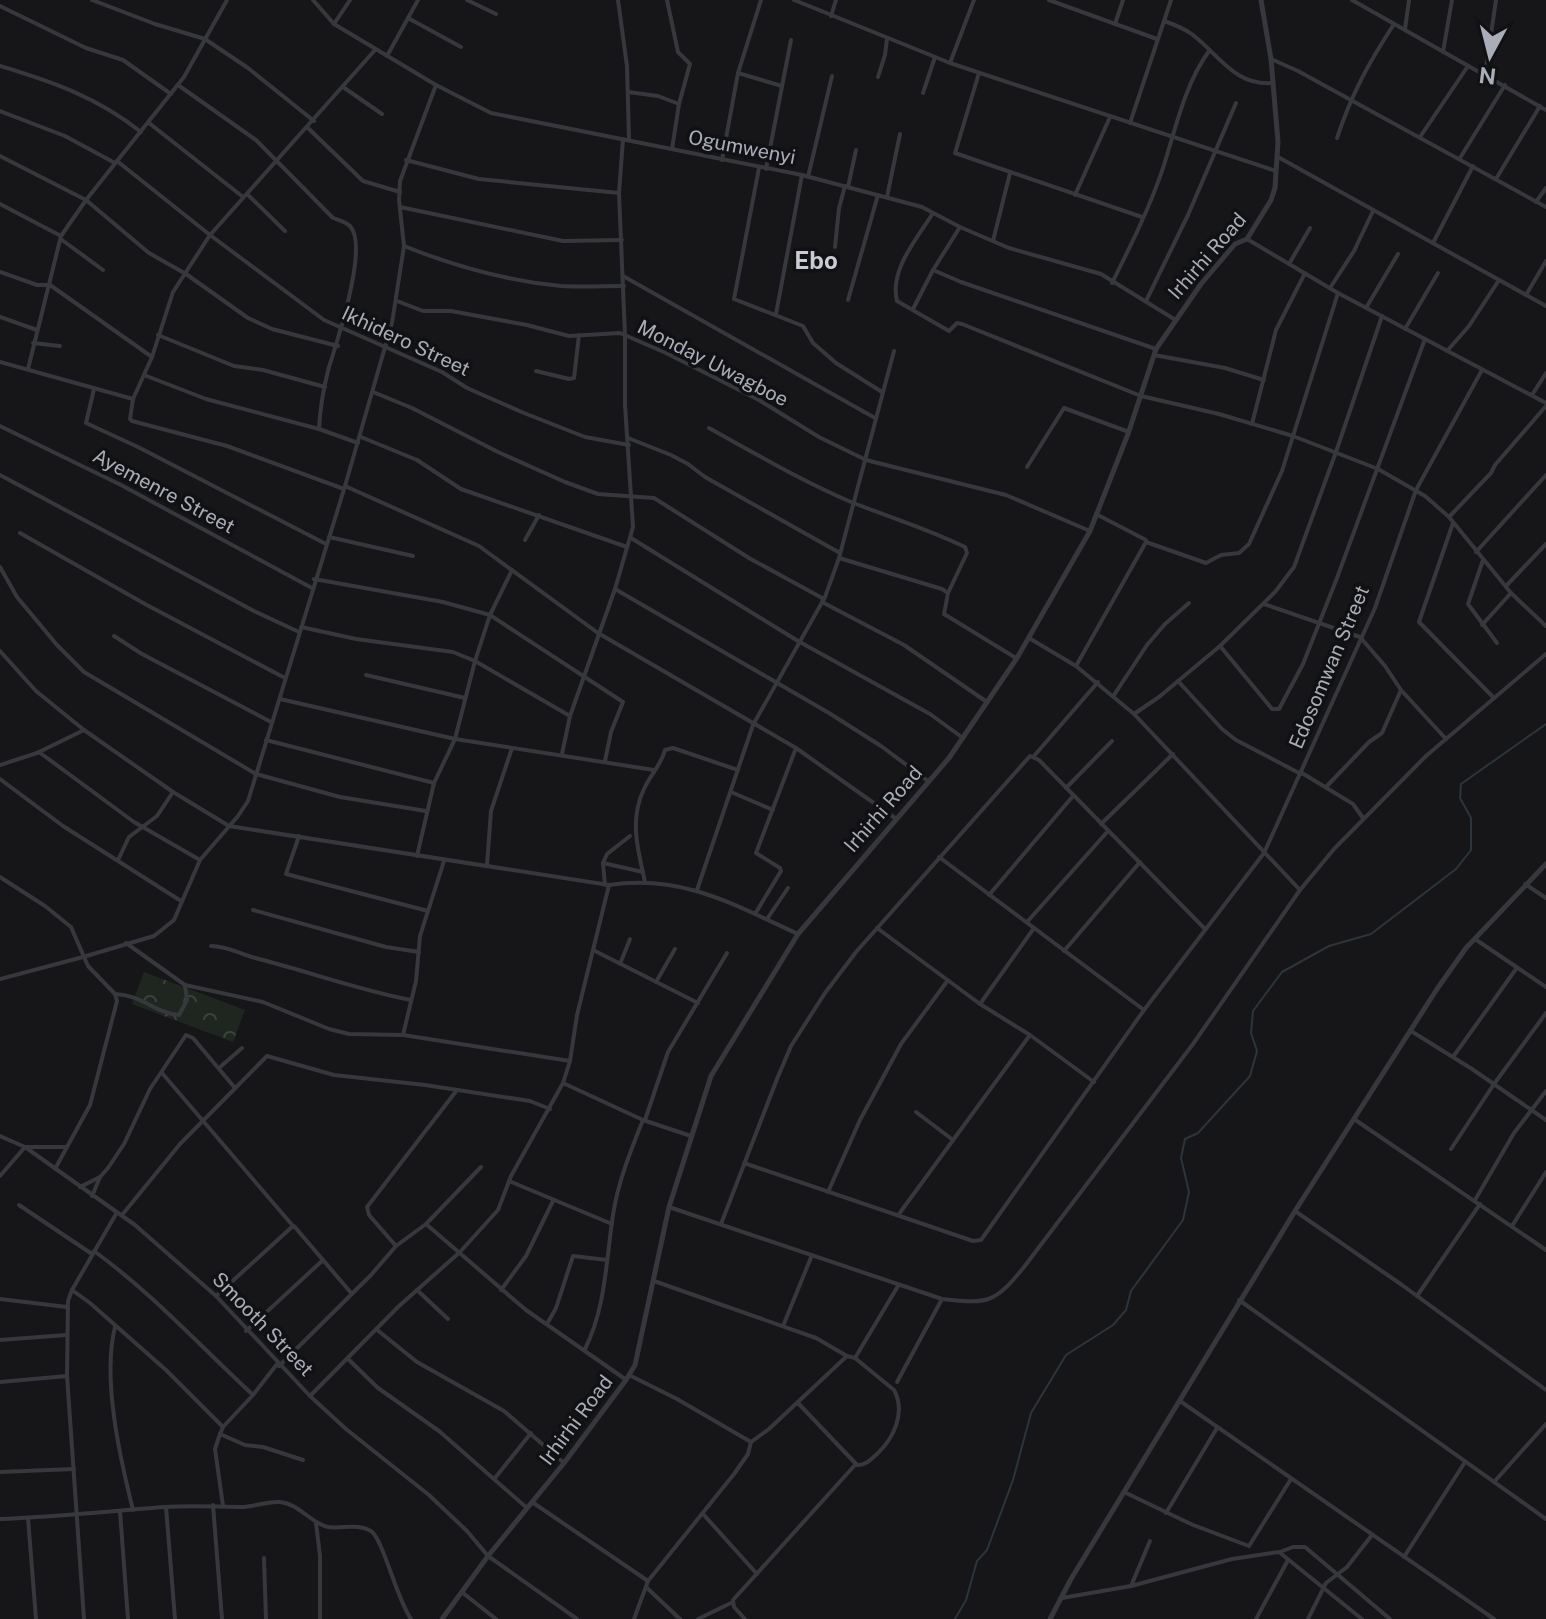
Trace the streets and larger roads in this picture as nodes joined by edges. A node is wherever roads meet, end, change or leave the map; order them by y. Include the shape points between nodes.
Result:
1 (92, 0) edge
2 (227, 0) edge
3 (313, 0) edge
4 (350, 0) edge
5 (418, 0) edge
6 (467, 0) edge
7 (618, 0) edge
8 (667, 0) edge
9 (761, 0) edge
10 (794, 0) edge
11 (836, 0) edge
12 (974, 0) edge
13 (1049, 0) edge
14 (1072, 0) edge
15 (1123, 0) edge
16 (1171, 0) edge
17 (1261, 0) edge
18 (1352, 0) edge
19 (1409, 0) edge
20 (1452, 0) edge
21 (1496, 0) edge
22 (1, 3) edge
23 (1069, 7) junction
24 (496, 14) dead end
25 (831, 16) junction
26 (408, 18) junction
27 (1164, 21) junction
28 (334, 24) junction
29 (1115, 24) junction
30 (1394, 24) junction
31 (1405, 30) junction
32 (205, 39) junction
33 (887, 39) junction
34 (1157, 39) junction
35 (791, 40) dead end
36 (461, 47) dead end
37 (376, 50) junction
38 (1209, 51) junction
39 (1443, 52) junction
40 (387, 56) junction
41 (935, 57) junction
42 (1271, 59) junction
43 (950, 63) junction
44 (0, 66) edge
45 (1468, 66) junction
46 (738, 73) junction
47 (979, 73) junction
48 (1485, 75) junction
49 (832, 76) dead end
50 (878, 77) dead end
51 (1273, 83) junction
52 (178, 85) junction
53 (436, 85) junction
54 (1505, 85) junction
55 (782, 86) junction
56 (343, 87) junction
57 (628, 92) junction
58 (923, 93) dead end
59 (171, 94) junction
60 (1350, 99) junction
61 (1236, 103) dead end
62 (679, 104) junction
63 (1540, 106) junction
64 (1546, 110) edge
65 (0, 111) edge
66 (382, 114) dead end
67 (1110, 117) junction
68 (314, 121) junction
69 (149, 123) junction
70 (1130, 123) junction
71 (308, 128) junction
72 (141, 132) junction
73 (900, 134) dead end
74 (1172, 135) junction
75 (1420, 137) junction
76 (1337, 138) dead end
77 (626, 140) junction
78 (671, 150) junction
79 (856, 150) dead end
80 (1216, 150) junction
81 (0, 156) edge
82 (1278, 157) junction
83 (1459, 158) junction
84 (406, 160) junction
85 (722, 160) junction
86 (278, 161) junction
87 (116, 162) junction
88 (1473, 166) junction
89 (759, 168) junction
90 (766, 169) junction
91 (1276, 171) junction
92 (1010, 173) junction
93 (805, 176) junction
94 (1496, 179) junction
95 (847, 186) junction
96 (1546, 188) edge
97 (400, 192) junction
98 (619, 193) junction
99 (245, 195) junction
100 (878, 195) junction
101 (1074, 196) junction
102 (887, 197) junction
103 (86, 200) junction
104 (1536, 202) junction
105 (0, 204) edge
106 (400, 207) junction
107 (1546, 207) edge
108 (1373, 211) junction
109 (933, 213) junction
110 (1142, 217) junction
111 (960, 227) junction
112 (1310, 228) dead end
113 (285, 231) dead end
114 (210, 235) junction
115 (61, 238) junction
116 (1247, 239) junction
117 (622, 240) junction
118 (993, 241) junction
119 (1433, 243) junction
120 (404, 246) junction
121 (835, 247) dead end
122 (1398, 254) dead end
123 (1546, 261) edge
124 (1289, 264) junction
125 (103, 270) dead end
126 (933, 270) junction
127 (0, 272) edge
128 (1305, 273) junction
129 (1438, 273) dead end
130 (186, 274) junction
131 (623, 276) junction
132 (1499, 280) junction
133 (1112, 283) junction
134 (50, 285) junction
135 (624, 286) junction
136 (1330, 288) junction
137 (1338, 293) junction
138 (1526, 295) junction
139 (848, 300) dead end
140 (397, 301) junction
141 (1146, 301) junction
142 (1546, 306) edge
143 (1366, 308) junction
144 (913, 309) junction
145 (776, 314) junction
146 (1382, 316) junction
147 (0, 317) edge
148 (1174, 319) junction
149 (1405, 329) junction
150 (37, 330) junction
151 (342, 330) junction
152 (158, 335) junction
153 (579, 335) junction
154 (625, 336) junction
155 (1425, 339) junction
156 (33, 343) junction
157 (60, 346) dead end
158 (338, 346) junction
159 (384, 348) junction
160 (894, 351) dead end
161 (1447, 351) junction
162 (1155, 352) junction
163 (152, 357) junction
164 (0, 362) edge
165 (28, 369) junction
166 (1482, 370) junction
167 (536, 371) dead end
168 (1546, 373) edge
169 (144, 375) junction
170 (1264, 380) junction
171 (325, 387) junction
172 (94, 389) junction
173 (373, 392) junction
174 (882, 392) junction
175 (1141, 396) junction
176 (1531, 396) junction
177 (133, 399) junction
178 (1546, 405) edge
179 (875, 418) junction
180 (1252, 424) junction
181 (0, 426) edge
182 (709, 428) dead end
183 (319, 429) junction
184 (1129, 432) junction
185 (1293, 436) junction
186 (628, 438) junction
187 (359, 440) junction
188 (629, 445) junction
189 (1336, 452) junction
190 (866, 460) junction
191 (1027, 467) dead end
192 (1378, 469) junction
193 (0, 475) edge
194 (1546, 475) edge
195 (344, 488) junction
196 (1416, 490) junction
197 (630, 495) junction
198 (853, 503) junction
199 (1096, 514) junction
200 (539, 515) junction
201 (1449, 517) junction
202 (1453, 523) junction
203 (1090, 531) junction
204 (20, 533) dead end
205 (329, 537) junction
206 (631, 538) junction
207 (525, 540) dead end
208 (1149, 542) junction
209 (326, 544) junction
210 (1546, 544) edge
211 (627, 547) junction
212 (1476, 552) junction
213 (839, 555) junction
214 (413, 556) dead end
215 (1483, 560) junction
216 (0, 567) edge
217 (512, 570) junction
218 (314, 579) junction
219 (1506, 586) junction
220 (312, 588) junction
221 (615, 589) junction
222 (948, 593) junction
223 (1511, 593) junction
224 (823, 601) junction
225 (1189, 603) dead end
226 (1264, 604) junction
227 (490, 615) junction
228 (1319, 623) junction
229 (1482, 625) junction
230 (1546, 626) edge
231 (300, 629) junction
232 (598, 633) junction
233 (114, 636) dead end
234 (1360, 637) junction
235 (1029, 638) junction
236 (798, 641) junction
237 (1497, 643) dead end
238 (1220, 646) junction
239 (0, 651) edge
240 (1546, 654) edge
241 (1017, 658) junction
242 (475, 661) junction
243 (1076, 666) junction
244 (366, 675) dead end
245 (285, 678) junction
246 (583, 678) junction
247 (1178, 681) junction
248 (1098, 682) junction
249 (776, 684) junction
250 (1401, 690) junction
251 (1114, 695) junction
252 (465, 698) junction
253 (1494, 698) junction
254 (280, 699) junction
255 (987, 702) junction
256 (1134, 714) junction
257 (570, 716) junction
258 (271, 722) junction
259 (753, 725) junction
260 (84, 730) junction
261 (963, 738) junction
262 (455, 739) junction
263 (1446, 739) junction
264 (266, 740) junction
265 (1112, 741) dead end
266 (513, 747) junction
267 (796, 748) junction
268 (37, 753) junction
269 (562, 754) junction
270 (1173, 754) junction
271 (1034, 756) junction
272 (605, 761) junction
273 (0, 765) edge
274 (654, 770) junction
275 (738, 770) junction
276 (1301, 773) junction
277 (256, 774) junction
278 (0, 779) edge
279 (928, 781) junction
280 (434, 783) junction
281 (1326, 787) junction
282 (1066, 788) junction
283 (173, 792) junction
284 (730, 792) junction
285 (1073, 796) junction
286 (773, 810) junction
287 (426, 811) junction
288 (895, 818) junction
289 (1363, 818) junction
290 (1101, 824) junction
291 (229, 826) junction
292 (141, 827) junction
293 (1108, 831) junction
294 (299, 836) junction
295 (630, 836) dead end
296 (1264, 853) junction
297 (417, 856) junction
298 (939, 857) junction
299 (200, 860) junction
300 (117, 861) junction
301 (444, 861) junction
302 (1140, 862) junction
303 (603, 863) junction
304 (1546, 864) edge
305 (487, 865) junction
306 (643, 872) junction
307 (0, 877) edge
308 (645, 882) junction
309 (1525, 884) junction
310 (607, 885) junction
311 (788, 888) dead end
312 (697, 890) junction
313 (1300, 890) junction
314 (989, 895) junction
315 (1546, 898) edge
316 (181, 901) junction
317 (253, 910) dead end
318 (428, 911) junction
319 (755, 914) junction
320 (767, 920) junction
321 (1026, 922) junction
322 (877, 928) junction
323 (1034, 928) junction
324 (1205, 929) junction
325 (798, 934) junction
326 (630, 939) dead end
327 (1475, 939) junction
328 (126, 943) junction
329 (211, 946) dead end
330 (675, 949) dead end
331 (593, 950) junction
332 (1064, 951) junction
333 (419, 952) junction
334 (727, 953) dead end
335 (83, 957) junction
336 (620, 964) junction
337 (1516, 969) junction
338 (0, 979) edge
339 (948, 980) junction
340 (656, 982) junction
341 (185, 985) junction
342 (1546, 987) edge
343 (115, 994) junction
344 (411, 1000) junction
345 (698, 1003) junction
346 (980, 1004) junction
347 (1144, 1010) junction
348 (1546, 1013) edge
349 (1410, 1031) junction
350 (403, 1035) junction
351 (1030, 1035) junction
352 (242, 1048) dead end
353 (1453, 1057) junction
354 (570, 1061) junction
355 (219, 1068) junction
356 (162, 1073) junction
357 (1094, 1082) junction
358 (563, 1083) junction
359 (1494, 1084) junction
360 (235, 1088) junction
361 (457, 1090) junction
362 (1546, 1091) edge
363 (551, 1109) junction
364 (1532, 1110) junction
365 (916, 1112) dead end
366 (1354, 1119) junction
367 (205, 1120) junction
368 (644, 1120) junction
369 (1546, 1120) edge
370 (0, 1136) edge
371 (691, 1136) junction
372 (953, 1140) junction
373 (25, 1147) junction
374 (66, 1147) junction
375 (1451, 1149) dead end
376 (744, 1163) junction
377 (481, 1167) dead end
378 (55, 1169) junction
379 (1546, 1172) edge
380 (0, 1176) edge
381 (100, 1177) junction
382 (509, 1181) junction
383 (80, 1187) junction
384 (828, 1192) junction
385 (92, 1196) junction
386 (553, 1201) junction
387 (1477, 1202) junction
388 (19, 1205) dead end
389 (669, 1207) junction
390 (1295, 1211) junction
391 (119, 1214) junction
392 (899, 1215) junction
393 (426, 1224) junction
394 (612, 1224) junction
395 (721, 1224) junction
396 (293, 1226) junction
397 (1512, 1226) junction
398 (396, 1246) junction
399 (1546, 1250) edge
400 (93, 1252) junction
401 (460, 1252) junction
402 (812, 1255) junction
403 (323, 1260) junction
404 (607, 1260) junction
405 (654, 1281) junction
406 (898, 1286) junction
407 (72, 1290) junction
408 (417, 1290) junction
409 (501, 1290) junction
410 (352, 1294) junction
411 (216, 1296) junction
412 (1417, 1296) junction
413 (0, 1299) edge
414 (942, 1299) junction
415 (1239, 1300) junction
416 (67, 1307) junction
417 (448, 1319) dead end
418 (547, 1324) junction
419 (116, 1326) junction
420 (783, 1326) junction
421 (376, 1329) junction
422 (246, 1331) junction
423 (66, 1335) junction
424 (0, 1340) edge
425 (584, 1350) junction
426 (847, 1356) junction
427 (855, 1358) junction
428 (348, 1359) junction
429 (278, 1365) junction
430 (67, 1376) junction
431 (628, 1378) junction
432 (0, 1382) edge
433 (897, 1382) dead end
434 (1546, 1390) edge
435 (253, 1395) junction
436 (310, 1396) junction
437 (1180, 1401) junction
438 (798, 1403) junction
439 (1546, 1424) edge
440 (223, 1427) junction
441 (1217, 1428) junction
442 (531, 1433) junction
443 (220, 1434) junction
444 (751, 1442) junction
445 (303, 1460) dead end
446 (1465, 1462) junction
447 (564, 1463) junction
448 (857, 1465) junction
449 (75, 1469) junction
450 (0, 1472) edge
451 (495, 1478) junction
452 (1291, 1479) junction
453 (1493, 1482) junction
454 (1124, 1492) junction
455 (213, 1505) junction
456 (530, 1505) junction
457 (223, 1506) junction
458 (166, 1507) junction
459 (133, 1510) junction
460 (120, 1511) junction
461 (702, 1513) junction
462 (1166, 1513) junction
463 (78, 1515) junction
464 (28, 1518) junction
465 (0, 1519) edge
466 (1546, 1519) edge
467 (316, 1523) junction
468 (1372, 1535) junction
469 (1150, 1541) dead end
470 (1279, 1552) junction
471 (488, 1556) junction
472 (1404, 1557) junction
473 (264, 1558) dead end
474 (1288, 1560) junction
475 (1337, 1573) junction
476 (757, 1574) junction
477 (648, 1581) junction
478 (1131, 1586) junction
479 (647, 1587) junction
480 (1324, 1589) junction
481 (463, 1593) junction
482 (1062, 1598) junction
483 (733, 1602) junction
484 (1360, 1618) edge
485 (36, 1619) edge
486 (84, 1619) edge
487 (128, 1619) edge
488 (175, 1619) edge
489 (222, 1619) edge
490 (266, 1619) edge
491 (320, 1619) edge
492 (411, 1619) edge
493 (442, 1619) edge
494 (496, 1619) edge
495 (577, 1619) edge
496 (634, 1619) edge
497 (680, 1619) edge
498 (698, 1619) edge
499 (745, 1619) edge
500 (1050, 1619) edge
501 (1256, 1619) edge
502 (1308, 1619) edge
503 (1390, 1619) edge
504 (1494, 1619) edge

1 - 32 street
2 - 32 street
3 - 28 street, Ogumwenyi
4 - 28 street
5 - 26 street
6 - 24 street
7 - 57 street
8 - 62 street via 678,52 690,64
9 - 46 street
10 - 25 street
11 - 25 street
12 - 43 street
13 - 23 street
14 - 23 street
15 - 29 street
16 - 27 street
17 - 42 street, Irhirhi Road
18 - 30 street
19 - 31 street
20 - 39 street
21 - 48 street
22 - 59 street via 86,48 123,60
23 - 29 street
25 - 33 street
26 - 36 street
26 - 40 street
27 - 34 street
27 - 38 street
28 - 37 street, Ogumwenyi
29 - 34 street
30 - 31 street
30 - 60 street
31 - 39 street
32 - 52 street
32 - 68 street
33 - 41 street
33 - 50 street
34 - 70 street
35 - 55 street
37 - 40 street, Ogumwenyi
37 - 56 street
38 - 51 street via 1236,75 1258,84
38 - 74 street
39 - 45 street
40 - 53 street, Ogumwenyi
41 - 43 street
41 - 58 street
42 - 51 street, Irhirhi Road
42 - 60 street
43 - 47 street
44 - 72 street via 85,95
45 - 48 street
45 - 75 street
46 - 55 street
46 - 85 street
47 - 67 street
47 - 92 street via 955,153
48 - 54 street
49 - 93 street
51 - 82 street, Irhirhi Road
52 - 59 street
52 - 86 street
53 - 77 street, Ogumwenyi via 491,113
53 - 84 street
54 - 63 street
54 - 83 street
55 - 90 street
56 - 66 street
56 - 68 street
57 - 62 street
57 - 77 street
59 - 69 street
60 - 75 street
60 - 76 street
61 - 80 street
62 - 78 street
63 - 64 street
63 - 94 street
65 - 87 street, Ikhidero Street
67 - 70 street
67 - 101 street
68 - 71 street
69 - 72 street
69 - 99 street
70 - 74 street
71 - 86 street
71 - 97 street via 369,185
72 - 87 street
73 - 102 street
74 - 80 street
74 - 110 street
75 - 83 street
77 - 78 street, Ogumwenyi
77 - 98 street
78 - 85 street, Ogumwenyi
79 - 95 street
80 - 91 street
80 - 141 street
81 - 103 street
82 - 91 street, Irhirhi Road
82 - 108 street
83 - 88 street
84 - 97 street
84 - 98 street via 479,179
85 - 89 street, Ogumwenyi
86 - 99 street
86 - 151 street via 333,218 353,230 356,247
87 - 103 street
87 - 114 street, Ikhidero Street
88 - 94 street
88 - 119 street
89 - 90 street, Ogumwenyi
89 - 145 street via 734,299
90 - 93 street, Ogumwenyi
91 - 116 street, Irhirhi Road via 1271,200
92 - 101 street
92 - 118 street
93 - 95 street, Ogumwenyi
93 - 145 street
94 - 104 street
95 - 100 street, Ogumwenyi
95 - 121 street
96 - 104 street
97 - 106 street
98 - 117 street
99 - 113 street
99 - 114 street
100 - 102 street, Ogumwenyi
100 - 139 street
101 - 110 street
102 - 109 street, Ogumwenyi
103 - 115 street
103 - 130 street via 149,253
104 - 107 street
105 - 115 street
106 - 117 street via 563,241
106 - 120 street
108 - 119 street
108 - 136 street
109 - 111 street, Ogumwenyi
109 - 144 street via 907,254 896,290 897,301
110 - 133 street
111 - 118 street, Ogumwenyi
111 - 126 street
112 - 124 street
114 - 130 street
114 - 151 street, Ikhidero Street
115 - 125 street
115 - 134 street
116 - 124 street
116 - 148 street, Irhirhi Road via 1235,244
117 - 131 street
118 - 133 street, Ogumwenyi via 1101,274
119 - 132 street
120 - 135 street via 450,263 533,282
120 - 140 street
122 - 143 street
123 - 138 street
124 - 128 street
126 - 144 street
126 - 162 street
127 - 134 street
128 - 136 street
128 - 170 street via 1276,330
129 - 149 street
130 - 152 street via 173,292
130 - 158 street via 248,318
131 - 135 street
131 - 179 street
132 - 138 street
132 - 161 street
133 - 141 street, Ogumwenyi
134 - 150 street
134 - 163 street
135 - 154 street
136 - 137 street
137 - 143 street
137 - 185 street
138 - 142 street
140 - 153 street, Monday Uwagboe via 423,311 440,309
140 - 159 street
141 - 148 street, Ogumwenyi
143 - 146 street
144 - 175 street via 949,331 962,324
145 - 174 street via 803,326 836,363
146 - 149 street
146 - 189 street
147 - 150 street
148 - 162 street, Irhirhi Road
149 - 155 street
150 - 156 street
151 - 158 street
151 - 159 street, Ikhidero Street
152 - 163 street
152 - 171 street via 234,366
153 - 154 street, Monday Uwagboe
153 - 167 street via 574,378
154 - 186 street
154 - 190 street, Monday Uwagboe via 759,400
155 - 161 street
155 - 192 street
156 - 157 street
156 - 165 street
158 - 171 street
159 - 173 street
159 - 188 street, Ikhidero Street via 524,413 585,437
160 - 174 street
161 - 166 street
162 - 170 street
162 - 175 street, Irhirhi Road
163 - 169 street
164 - 165 street
165 - 172 street
166 - 176 street
166 - 196 street, Edosomwan Street
168 - 176 street
169 - 177 street
169 - 183 street via 206,399
170 - 180 street
171 - 183 street
172 - 177 street
172 - 209 street via 86,423
173 - 187 street
173 - 197 street via 565,482 598,494
174 - 179 street
175 - 180 street
175 - 184 street, Irhirhi Road
176 - 178 street
177 - 195 street via 132,421 227,446
178 - 201 street
179 - 190 street
180 - 185 street
181 - 220 street, Ayemenre Street
182 - 198 street
183 - 187 street
184 - 191 street via 1064,408
184 - 199 street, Irhirhi Road
185 - 189 street
185 - 208 street via 1244,550 1206,563
186 - 188 street
186 - 213 street via 688,464
187 - 195 street
187 - 200 street via 417,460 461,489
188 - 197 street
189 - 192 street
189 - 226 street via 1294,567
190 - 198 street
190 - 203 street, Monday Uwagboe via 1006,495
192 - 196 street
192 - 228 street
193 - 231 street via 254,611
194 - 212 street
195 - 205 street
195 - 217 street via 464,539
196 - 201 street
196 - 234 street, Edosomwan Street
197 - 206 street
197 - 224 street via 665,503
198 - 213 street
198 - 222 street via 965,547
199 - 203 street, Irhirhi Road
199 - 208 street
200 - 207 street
200 - 211 street
201 - 202 street
202 - 212 street
202 - 253 street via 1419,622
203 - 235 street, Irhirhi Road
204 - 245 street
205 - 209 street
205 - 214 street
206 - 211 street
206 - 236 street
208 - 243 street via 1143,544
209 - 218 street
210 - 219 street
211 - 221 street
212 - 215 street
213 - 222 street
213 - 224 street
215 - 219 street
215 - 229 street via 1468,604
216 - 277 street via 17,597 84,672
217 - 227 street
217 - 232 street
218 - 220 street
218 - 227 street
219 - 223 street
220 - 231 street
221 - 232 street
221 - 249 street
222 - 241 street via 944,614
223 - 229 street
223 - 230 street
224 - 236 street
224 - 255 street via 904,645
225 - 251 street via 1147,645
226 - 228 street
226 - 238 street
227 - 242 street
227 - 246 street
228 - 234 street
228 - 238 street via 1291,691 1277,710
229 - 237 street
231 - 242 street via 453,652
231 - 245 street
232 - 246 street
232 - 259 street
233 - 258 street
234 - 250 street
234 - 276 street, Edosomwan Street
235 - 241 street, Irhirhi Road
235 - 243 street
236 - 249 street
236 - 261 street
238 - 247 street
239 - 260 street via 36,691
240 - 253 street
241 - 255 street, Irhirhi Road
242 - 252 street
242 - 257 street
243 - 248 street
244 - 252 street
245 - 254 street
246 - 257 street
246 - 272 street via 623,702
247 - 256 street
247 - 276 street via 1236,740
248 - 251 street
248 - 271 street
249 - 259 street
249 - 279 street via 881,746
250 - 263 street
250 - 281 street via 1382,733
251 - 256 street
252 - 262 street
253 - 263 street
254 - 258 street
254 - 262 street
255 - 261 street, Irhirhi Road
256 - 270 street
257 - 269 street
258 - 264 street
259 - 267 street
259 - 275 street
260 - 268 street
260 - 283 street
261 - 279 street, Irhirhi Road
262 - 266 street
262 - 280 street
263 - 289 street
264 - 277 street
264 - 280 street
265 - 282 street
266 - 269 street
266 - 305 street via 491,811
267 - 286 street
267 - 288 street
268 - 273 street
268 - 292 street
269 - 272 street
270 - 290 street
270 - 296 street
271 - 282 street
271 - 298 street via 1023,761
272 - 274 street
274 - 275 street via 665,750 673,748
274 - 306 street via 635,822
275 - 284 street
276 - 281 street
276 - 296 street, Edosomwan Street
277 - 287 street via 340,797
277 - 291 street via 248,801
278 - 300 street
279 - 288 street, Irhirhi Road
280 - 287 street
281 - 289 street via 1355,805
282 - 285 street
283 - 291 street
283 - 292 street via 157,816
284 - 286 street
284 - 312 street
285 - 290 street
285 - 314 street
286 - 319 street via 756,853 781,871
287 - 297 street
288 - 325 street, Irhirhi Road
289 - 313 street
290 - 293 street
291 - 294 street
291 - 299 street
292 - 299 street
292 - 300 street via 129,837
293 - 302 street
293 - 321 street
294 - 297 street
294 - 318 street via 286,874
295 - 303 street
296 - 313 street
296 - 324 street, Edosomwan Street
297 - 301 street
298 - 314 street
298 - 322 street
299 - 316 street
300 - 316 street
301 - 305 street
301 - 318 street
302 - 324 street
302 - 332 street
303 - 306 street
303 - 310 street
304 - 309 street
305 - 310 street
306 - 308 street
307 - 335 street via 68,924
308 - 310 street
308 - 312 street
309 - 315 street
309 - 327 street
310 - 331 street
311 - 320 street
312 - 319 street
313 - 414 street via 1193,1044 1007,1289 978,1303
314 - 321 street
316 - 328 street via 174,920 154,936
317 - 333 street
318 - 333 street
319 - 320 street
320 - 325 street
321 - 323 street
322 - 339 street
322 - 376 street via 791,1046
323 - 332 street
323 - 346 street
324 - 347 street, Edosomwan Street
325 - 371 street, Irhirhi Road via 711,1076
326 - 336 street
327 - 337 street
327 - 349 street
328 - 335 street
328 - 341 street
329 - 344 street
330 - 340 street
331 - 336 street
331 - 354 street
332 - 347 street
333 - 344 street
334 - 345 street
335 - 338 street
335 - 343 street
336 - 340 street
337 - 342 street
337 - 353 street
339 - 346 street
339 - 384 street via 901,1044
340 - 345 street
341 - 343 street via 187,1000 179,1015
341 - 350 street via 263,1002 349,1034
343 - 374 street via 92,1098
344 - 350 street
345 - 368 street via 668,1052
346 - 351 street
347 - 357 street, Edosomwan Street
348 - 359 street
349 - 353 street
349 - 366 street
350 - 354 street
351 - 357 street
351 - 372 street
352 - 355 street
353 - 359 street
354 - 358 street
355 - 356 street via 188,1035
355 - 360 street
356 - 367 street
356 - 381 street
357 - 392 street, Edosomwan Street via 981,1240
358 - 363 street
358 - 368 street
359 - 364 street
359 - 375 street
360 - 361 street via 272,1055 334,1075
360 - 367 street
361 - 363 street
361 - 398 street via 367,1207
362 - 364 street
363 - 382 street
364 - 369 street
364 - 387 street
365 - 372 street
366 - 387 street
366 - 390 street
367 - 391 street
367 - 396 street
368 - 371 street
368 - 394 street via 628,1157
370 - 373 street, Smooth Street
371 - 389 street, Irhirhi Road
372 - 392 street
373 - 374 street
373 - 378 street, Smooth Street
373 - 380 street
374 - 378 street
376 - 384 street
376 - 395 street
377 - 393 street
378 - 383 street, Smooth Street
379 - 397 street
381 - 383 street
381 - 385 street
382 - 386 street
382 - 401 street via 498,1210
383 - 385 street, Smooth Street
384 - 392 street
385 - 391 street, Smooth Street
386 - 394 street
386 - 409 street via 526,1256
387 - 397 street
387 - 412 street
388 - 400 street
389 - 395 street
389 - 405 street, Irhirhi Road
390 - 412 street
390 - 415 street
391 - 400 street
391 - 411 street, Smooth Street
393 - 398 street
393 - 401 street
394 - 404 street
395 - 402 street
396 - 403 street
396 - 411 street
397 - 399 street
398 - 410 street
400 - 407 street
400 - 435 street via 186,1328
401 - 408 street
401 - 409 street
402 - 406 street
402 - 420 street
403 - 410 street
403 - 422 street
404 - 418 street via 573,1256
404 - 425 street via 600,1312
405 - 420 street
405 - 431 street, Irhirhi Road
406 - 414 street
406 - 427 street
407 - 416 street
407 - 419 street
408 - 417 street
408 - 421 street
409 - 418 street
410 - 429 street
411 - 422 street, Smooth Street
412 - 434 street
413 - 416 street
414 - 433 street
415 - 437 street
415 - 446 street
416 - 423 street
418 - 425 street
419 - 440 street
419 - 459 street via 111,1382
420 - 426 street
421 - 428 street
421 - 442 street via 417,1362 492,1403
422 - 429 street, Smooth Street
423 - 424 street
423 - 430 street
425 - 431 street
426 - 427 street
426 - 438 street
427 - 448 street via 898,1397 895,1433 865,1465
428 - 436 street
428 - 451 street
429 - 435 street
429 - 436 street, Smooth Street
430 - 432 street
430 - 449 street
431 - 444 street
431 - 447 street, Irhirhi Road
435 - 440 street
436 - 471 street, Smooth Street via 429,1495
437 - 441 street
437 - 454 street
438 - 444 street
438 - 448 street
439 - 453 street
440 - 443 street
441 - 452 street
441 - 462 street
442 - 447 street
442 - 451 street
443 - 445 street
443 - 457 street via 215,1449
444 - 461 street via 748,1454
446 - 453 street
446 - 472 street
447 - 456 street, Irhirhi Road
448 - 476 street
449 - 450 street
449 - 463 street
451 - 456 street
452 - 462 street via 1249,1546
452 - 468 street
453 - 466 street
454 - 462 street
454 - 482 street
455 - 457 street
455 - 458 street
455 - 489 street
456 - 471 street, Irhirhi Road
456 - 477 street
457 - 467 street via 277,1501 298,1508
458 - 459 street
458 - 488 street
459 - 460 street
460 - 463 street
460 - 487 street
461 - 476 street
461 - 477 street
463 - 464 street
463 - 486 street
464 - 465 street
464 - 485 street
467 - 491 street
467 - 492 street via 370,1531
468 - 472 street
468 - 475 street
469 - 478 street
470 - 474 street
470 - 475 street via 1305,1547
470 - 478 street
471 - 481 street, Irhirhi Road
471 - 495 street, Smooth Street
472 - 504 street
473 - 490 street
474 - 480 street
474 - 501 street
475 - 480 street
475 - 503 street
476 - 483 street
477 - 479 street
478 - 482 street
479 - 496 street
479 - 497 street
480 - 484 street
480 - 502 street
481 - 493 street, Irhirhi Road
481 - 494 street
482 - 500 street
483 - 498 street
483 - 499 street

